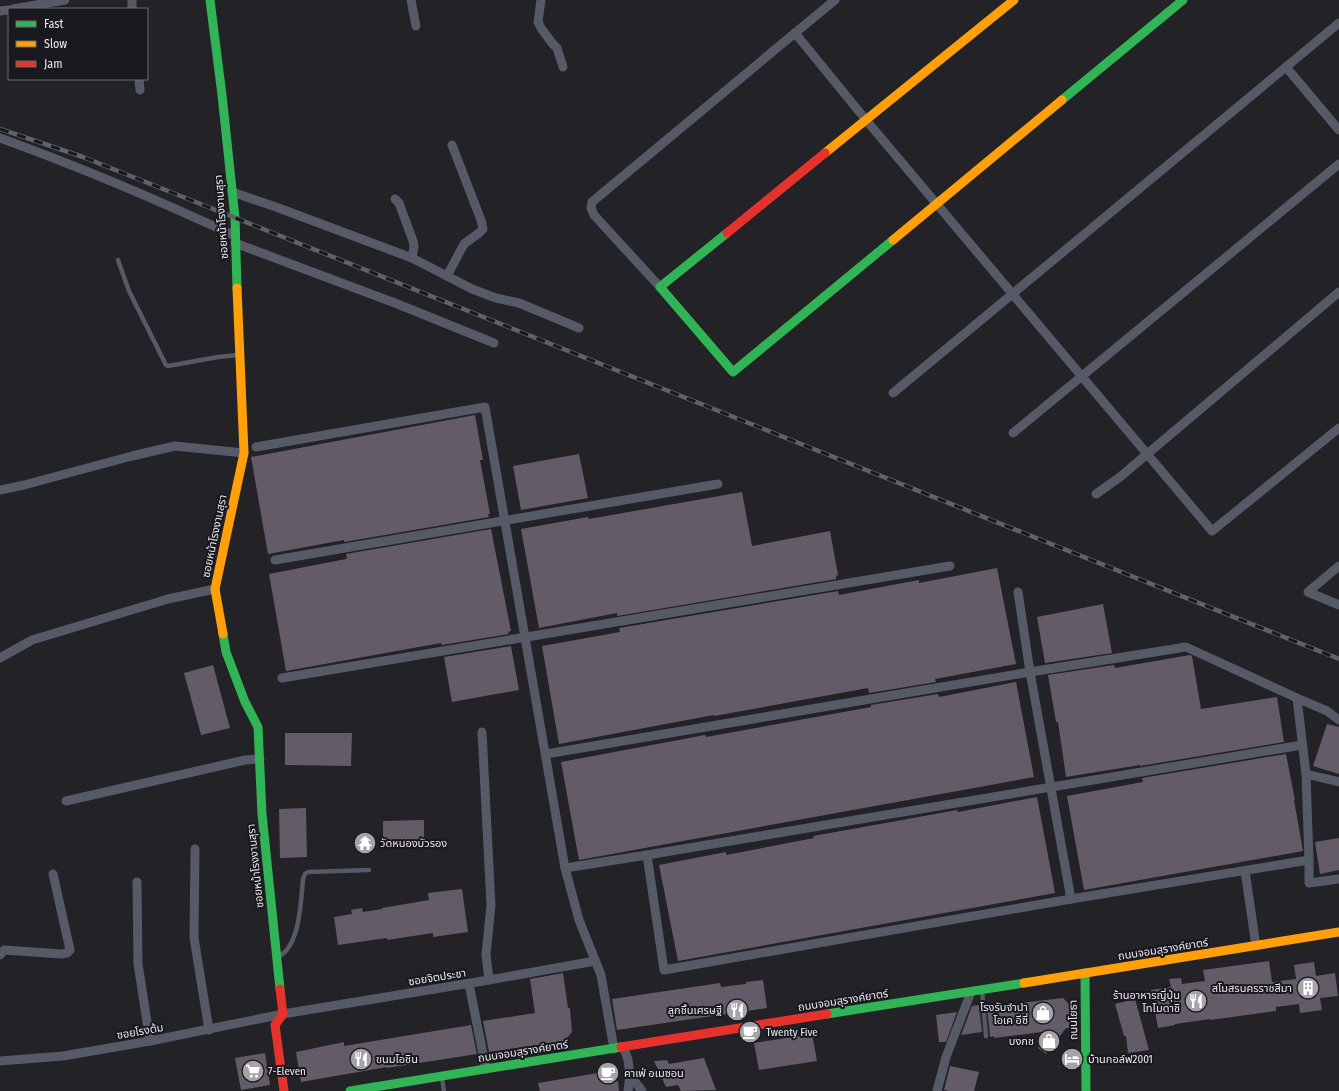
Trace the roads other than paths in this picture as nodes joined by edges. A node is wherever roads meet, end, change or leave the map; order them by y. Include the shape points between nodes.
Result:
1 (65, 0) edge
2 (210, 0) edge
3 (411, 0) edge
4 (542, 0) edge
5 (834, 0) edge
6 (1014, 0) edge
7 (1183, 0) edge
8 (19, 8) edge
9 (1339, 23) edge
10 (416, 26) dead end
11 (795, 33) junction
12 (563, 67) dead end
13 (1286, 68) junction
14 (139, 80) edge
15 (140, 90) dead end
16 (866, 120) junction
17 (1339, 130) edge
18 (0, 138) edge
19 (452, 145) dead end
20 (1339, 164) edge
21 (232, 192) junction
22 (395, 199) dead end
23 (937, 204) junction
24 (235, 239) junction
25 (412, 258) junction
26 (118, 260) dead end
27 (448, 276) junction
28 (660, 287) junction
29 (1339, 292) edge
30 (1013, 294) junction
31 (579, 328) dead end
32 (494, 343) dead end
33 (241, 355) junction
34 (1082, 376) junction
35 (893, 393) dead end
36 (1339, 428) edge
37 (1013, 433) dead end
38 (256, 447) dead end
39 (244, 453) junction
40 (1146, 454) junction
41 (718, 484) dead end
42 (0, 490) edge
43 (1096, 494) dead end
44 (504, 522) junction
45 (274, 560) dead end
46 (950, 566) dead end
47 (1339, 566) edge
48 (215, 589) junction
49 (1018, 592) dead end
50 (1339, 604) edge
51 (524, 638) junction
52 (0, 658) edge
53 (1030, 672) junction
54 (282, 678) dead end
55 (1297, 698) junction
56 (1339, 720) edge
57 (482, 732) dead end
58 (1302, 745) junction
59 (546, 754) junction
60 (260, 759) junction
61 (1306, 774) junction
62 (1339, 782) edge
63 (1051, 786) junction
64 (66, 801) dead end
65 (195, 849) dead end
66 (647, 855) junction
67 (1309, 860) junction
68 (565, 868) junction
69 (369, 870) dead end
70 (1245, 871) junction
71 (53, 874) dead end
72 (1339, 879) edge
73 (138, 882) dead end
74 (1071, 899) junction
75 (1339, 932) edge
76 (1256, 946) junction
77 (0, 955) edge
78 (276, 957) junction
79 (595, 961) junction
80 (1085, 973) junction
81 (489, 980) junction
82 (469, 984) junction
83 (982, 990) junction
84 (971, 992) junction
85 (283, 1014) junction
86 (209, 1030) junction
87 (986, 1036) dead end
88 (150, 1041) junction
89 (624, 1048) junction
90 (614, 1049) junction
91 (0, 1061) edge
92 (486, 1069) junction
93 (630, 1075) junction
94 (442, 1076) junction
95 (284, 1091) edge
96 (350, 1091) edge
97 (444, 1091) edge
98 (628, 1091) edge
99 (642, 1091) edge
100 (937, 1091) edge
101 (1086, 1091) edge

1 - 8 street
2 - 21 street, ซอยหน้าโรงงานสุรา
3 - 10 street
4 - 12 street via 538,22 557,48
5 - 11 street
6 - 16 street
7 - 23 street
9 - 13 street
11 - 16 street
11 - 28 street via 592,202 594,215
13 - 17 street
13 - 30 street
14 - 15 street
16 - 23 street
16 - 28 street
18 - 24 street via 123,186
19 - 27 street via 483,229 464,244
20 - 34 street
21 - 24 street, ซอยหน้าโรงงานสุรา
21 - 25 street
22 - 25 street via 399,203 413,241
23 - 28 street via 733,372
23 - 30 street
24 - 32 street
24 - 33 street, ซอยหน้าโรงงานสุรา
25 - 27 street
26 - 33 lane via 129,291 166,365
27 - 31 street via 472,289 519,303
29 - 40 street
30 - 34 street
30 - 35 street
33 - 39 street, ซอยหน้าโรงงานสุรา
34 - 37 street
34 - 40 street
36 - 40 street via 1212,531
38 - 44 street via 485,407
39 - 42 street via 175,446
39 - 48 street, ซอยหน้าโรงงานสุรา
40 - 43 street
41 - 44 street
44 - 45 street
44 - 51 street
46 - 51 street
47 - 50 street via 1308,592
48 - 52 street via 168,599 32,640
48 - 60 street, ซอยหน้าโรงงานสุรา via 226,652 245,702 258,727
49 - 53 street
51 - 54 street
51 - 59 street
53 - 55 street via 1186,647
53 - 59 street
53 - 63 street
55 - 56 street via 1327,711
55 - 58 street
57 - 81 street via 491,905 486,956
58 - 61 street
58 - 63 street
59 - 68 street
60 - 64 street via 245,760
60 - 78 street, ซอยหน้าโรงงานสุรา via 262,814
61 - 62 street
61 - 67 street
63 - 66 street
63 - 74 street
65 - 86 street via 194,938
66 - 68 street
66 - 74 street via 664,970
67 - 70 street
67 - 72 street via 1309,883
68 - 79 street via 579,920
69 - 78 lane via 305,874 296,934 289,948
70 - 74 street
70 - 76 street
71 - 77 street via 70,950 62,954 4,950
73 - 88 street via 138,964
75 - 76 street, ถนนจอมสุรางค์ยาตร์
76 - 80 street, ถนนจอมสุรางค์ยาตร์
78 - 85 street, ซอยหน้าโรงงานสุรา
79 - 81 street, ซอยจิตประชา
79 - 90 street via 601,975
80 - 83 street, ถนนจอมสุรางค์ยาตร์
80 - 101 street, ถนนโยธา
81 - 82 street, ซอยจิตประชา
82 - 85 street, ซอยจิตประชา
82 - 92 street
83 - 84 street, ถนนจอมสุรางค์ยาตร์
83 - 87 lane
84 - 89 street, ถนนจอมสุรางค์ยาตร์
84 - 100 street via 946,1057
85 - 86 street, ซอยโรงต้ม
85 - 95 street, ซอยหน้าโรงงานสุรา via 275,1025
86 - 88 street, ซอยโรงต้ม
88 - 91 street, ซอยโรงต้ม via 63,1056
89 - 90 street, ถนนจอมสุรางค์ยาตร์
89 - 93 street
90 - 92 street, ถนนจอมสุรางค์ยาตร์
92 - 94 street, ถนนจอมสุรางค์ยาตร์
93 - 98 street
93 - 99 street
94 - 96 street, ถนนจอมสุรางค์ยาตร์
94 - 97 lane

